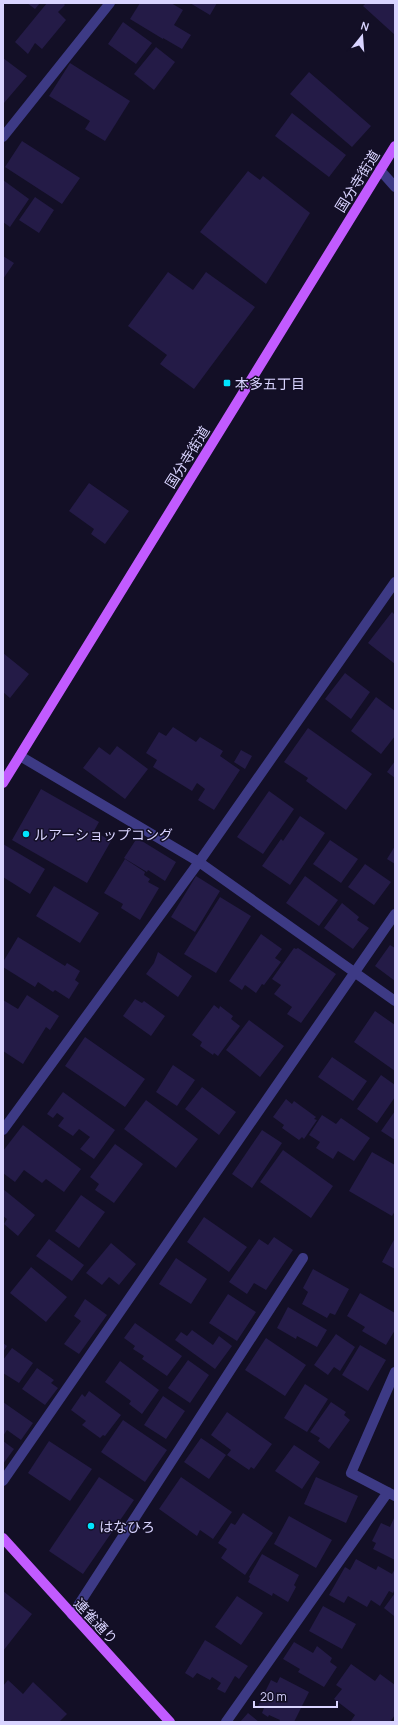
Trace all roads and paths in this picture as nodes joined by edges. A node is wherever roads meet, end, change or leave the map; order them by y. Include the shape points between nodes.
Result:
1 (110, 3) edge
2 (3, 137) edge
3 (395, 146) edge
4 (380, 170) junction
5 (395, 187) edge
6 (395, 582) edge
7 (20, 756) junction
8 (3, 783) edge
9 (199, 862) junction
10 (395, 914) edge
11 (354, 972) junction
12 (395, 1001) edge
13 (3, 1130) edge
14 (303, 1258) dead end
15 (395, 1372) edge
16 (3, 1481) edge
17 (391, 1494) edge
18 (3, 1538) edge
19 (72, 1615) junction
20 (170, 1722) edge
21 (226, 1722) edge

1 - 2 street
3 - 4 main road, 国分寺街道
4 - 5 street
4 - 7 main road, 国分寺街道
6 - 9 street
7 - 8 main road, 国分寺街道
7 - 9 street
9 - 11 street
9 - 13 street
10 - 11 street
11 - 12 street
11 - 16 street
14 - 19 street
15 - 17 street via 352,1473
17 - 21 street
18 - 19 main road, 連雀通り
19 - 20 main road, 連雀通り

